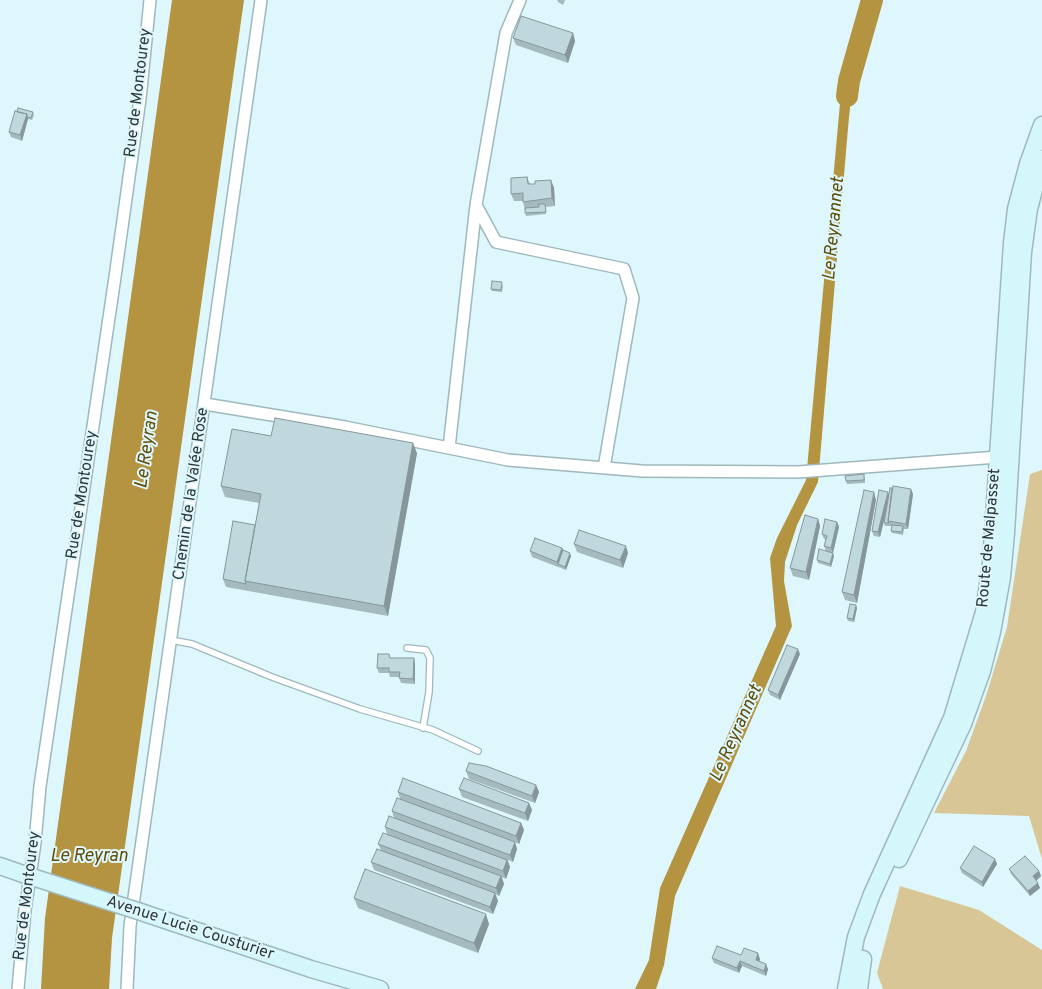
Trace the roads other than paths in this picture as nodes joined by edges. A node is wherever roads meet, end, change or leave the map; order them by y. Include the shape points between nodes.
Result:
1 (150, 0) edge
2 (261, 0) edge
3 (520, 0) edge
4 (1042, 125) edge
5 (1042, 159) edge
6 (476, 206) junction
7 (205, 404) junction
8 (449, 448) junction
9 (1004, 457) junction
10 (604, 468) junction
11 (171, 640) junction
12 (407, 648) dead end
13 (424, 728) junction
14 (478, 751) dead end
15 (909, 824) junction
16 (0, 866) edge
17 (18, 989) edge
18 (127, 989) edge
19 (380, 989) edge
20 (846, 989) edge
21 (859, 989) edge

1 - 17 street, Rue de Montourey via 140,99 40,786
2 - 7 street, Chemin de la Valée Rose
3 - 6 street via 506,32
4 - 9 main road, Route de Malpasset via 1016,209 1012,242
5 - 9 main road, Route de Malpasset via 1029,209 1023,252
6 - 8 street
6 - 10 street via 496,242 624,269 633,298
7 - 8 street
7 - 11 street, Chemin de la Valée Rose
8 - 10 street via 508,460
9 - 10 street via 798,472
9 - 15 main road, Route de Malpasset via 984,612 952,718
11 - 13 lane via 192,644 360,709
11 - 18 street, Chemin de la Valée Rose via 130,926
12 - 13 lane via 426,650 430,658
13 - 14 lane
15 - 20 main road, Route de Malpasset via 872,894 856,937
15 - 21 main road, Route de Malpasset via 868,936
16 - 19 main road, Avenue Lucie Cousturier, bridge

